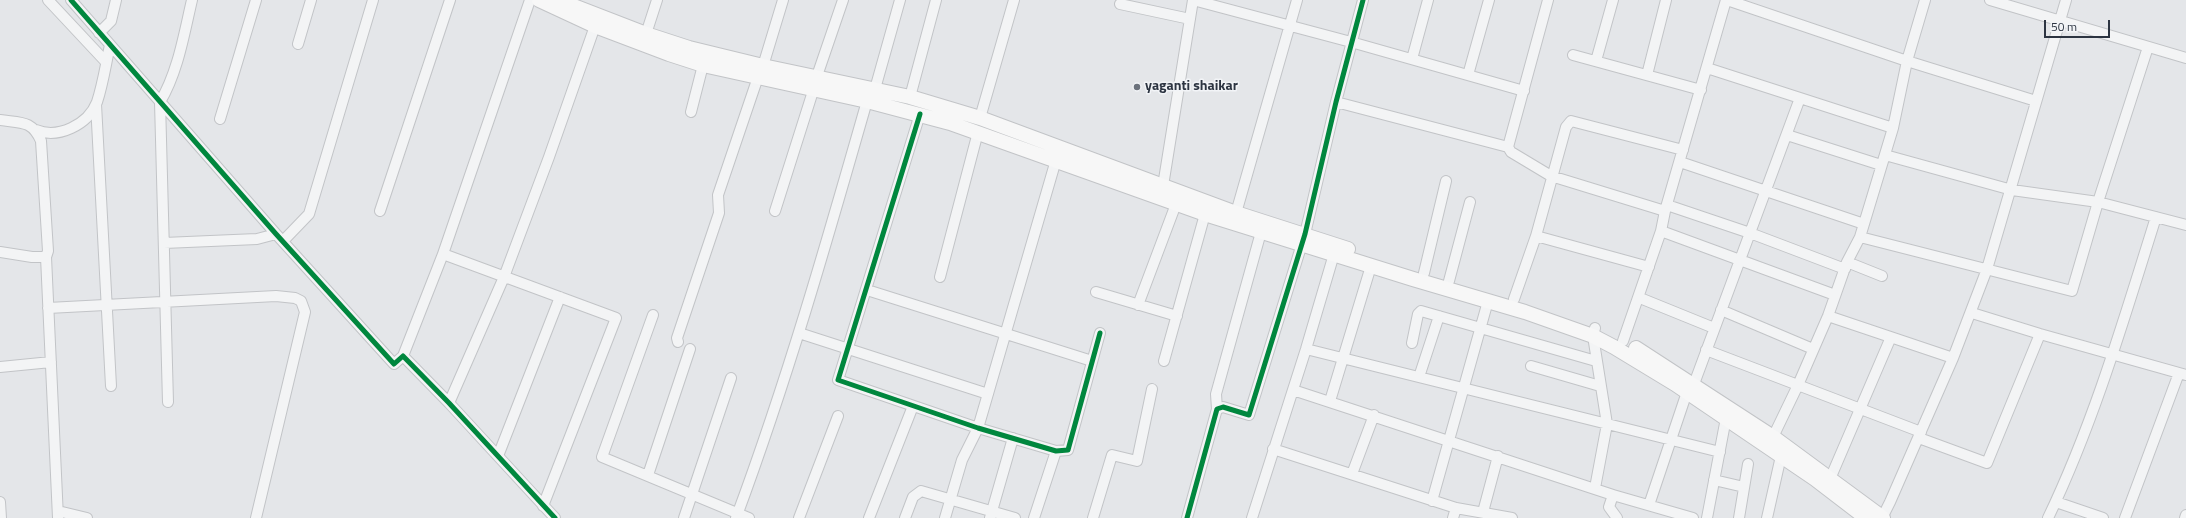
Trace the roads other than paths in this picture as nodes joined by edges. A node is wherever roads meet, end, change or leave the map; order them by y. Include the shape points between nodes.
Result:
1 (48, 0) edge
2 (71, 0) edge
3 (116, 0) edge
4 (192, 0) edge
5 (256, 0) edge
6 (311, 0) edge
7 (373, 0) edge
8 (450, 0) edge
9 (530, 0) edge
10 (539, 0) edge
11 (558, 0) edge
12 (657, 0) edge
13 (783, 0) edge
14 (843, 0) edge
15 (900, 0) edge
16 (936, 0) edge
17 (1014, 0) edge
18 (1193, 0) edge
19 (1297, 0) edge
20 (1363, 0) edge
21 (1428, 0) edge
22 (1489, 0) edge
23 (1548, 0) edge
24 (1613, 0) edge
25 (1666, 0) edge
26 (1727, 0) edge
27 (1926, 0) edge
28 (1990, 0) edge
29 (2066, 0) edge
30 (1120, 4) dead end
31 (1231, 5) edge
32 (1190, 19) junction
33 (2060, 21) junction
34 (594, 26) junction
35 (1290, 26) junction
36 (99, 33) junction
37 (646, 34) junction
38 (1351, 42) junction
39 (298, 44) dead end
40 (110, 45) junction
41 (2148, 47) junction
42 (1572, 55) dead end
43 (2186, 58) edge
44 (1412, 59) junction
45 (1596, 61) junction
46 (1907, 61) junction
47 (106, 62) junction
48 (704, 65) junction
49 (1707, 68) junction
50 (760, 72) junction
51 (1468, 75) junction
52 (1647, 75) junction
53 (815, 82) junction
54 (875, 89) junction
55 (1524, 90) junction
56 (1701, 90) junction
57 (910, 97) junction
58 (1800, 98) junction
59 (867, 101) junction
60 (2036, 101) junction
61 (160, 102) junction
62 (1336, 102) junction
63 (96, 104) junction
64 (691, 112) dead end
65 (920, 114) junction
66 (980, 118) junction
67 (220, 119) dead end
68 (0, 120) edge
69 (1893, 128) junction
70 (36, 130) junction
71 (978, 132) junction
72 (1787, 135) junction
73 (1508, 147) junction
74 (1683, 150) junction
75 (1885, 155) junction
76 (1056, 160) junction
77 (1680, 162) junction
78 (1881, 166) junction
79 (1551, 176) junction
80 (1446, 181) dead end
81 (2012, 190) junction
82 (1767, 191) junction
83 (1162, 192) junction
84 (1470, 202) dead end
85 (2098, 202) junction
86 (1176, 204) junction
87 (1666, 208) junction
88 (380, 211) dead end
89 (775, 211) dead end
90 (1236, 213) junction
91 (1205, 214) junction
92 (2156, 217) junction
93 (2185, 222) edge
94 (1864, 224) junction
95 (1661, 231) junction
96 (1261, 232) junction
97 (1750, 233) junction
98 (1536, 236) junction
99 (1860, 237) junction
100 (279, 238) junction
101 (1303, 239) junction
102 (164, 243) junction
103 (0, 252) edge
104 (443, 254) junction
105 (1334, 254) junction
106 (46, 257) junction
107 (1741, 260) junction
108 (1371, 266) junction
109 (1846, 266) junction
110 (1649, 267) junction
111 (1987, 269) junction
112 (1424, 273) junction
113 (1882, 276) dead end
114 (504, 277) junction
115 (940, 277) dead end
116 (1449, 281) junction
117 (867, 290) junction
118 (1096, 292) dead end
119 (1835, 295) junction
120 (560, 297) junction
121 (1640, 298) junction
122 (1514, 299) junction
123 (165, 301) junction
124 (1488, 301) junction
125 (108, 305) junction
126 (1138, 305) junction
127 (48, 308) junction
128 (1721, 310) junction
129 (1972, 312) junction
130 (653, 315) dead end
131 (1176, 316) junction
132 (1439, 316) junction
133 (1828, 316) junction
134 (1481, 327) junction
135 (1714, 328) junction
136 (1594, 332) junction
137 (799, 333) junction
138 (1005, 333) junction
139 (1100, 333) dead end
140 (2040, 334) junction
141 (1891, 337) junction
142 (1623, 341) junction
143 (678, 342) dead end
144 (1412, 343) dead end
145 (690, 349) dead end
146 (848, 349) junction
147 (1306, 349) junction
148 (1813, 349) junction
149 (1706, 350) junction
150 (2112, 354) junction
151 (403, 356) junction
152 (1343, 358) junction
153 (1953, 358) junction
154 (1092, 361) junction
155 (1164, 361) dead end
156 (1596, 361) junction
157 (51, 362) junction
158 (1531, 366) dead end
159 (0, 367) edge
160 (2182, 374) edge
161 (1419, 377) junction
162 (731, 378) dead end
163 (1798, 385) junction
164 (111, 386) dead end
165 (1600, 386) junction
166 (1464, 388) junction
167 (1690, 388) junction
168 (1152, 389) dead end
169 (1292, 390) junction
170 (988, 394) junction
171 (1330, 401) junction
172 (168, 402) dead end
173 (449, 403) junction
174 (913, 406) junction
175 (1860, 408) junction
176 (1217, 409) junction
177 (1374, 415) junction
178 (838, 416) dead end
179 (1726, 418) junction
180 (1607, 424) junction
181 (978, 428) junction
182 (1920, 435) junction
183 (1774, 437) junction
184 (1013, 438) junction
185 (1449, 440) junction
186 (1671, 440) junction
187 (1273, 449) junction
188 (1056, 451) junction
189 (1720, 452) junction
190 (498, 456) junction
191 (1498, 456) junction
192 (1781, 456) junction
193 (1748, 464) dead end
194 (1352, 474) junction
195 (648, 475) junction
196 (1830, 478) junction
197 (1714, 480) junction
198 (1744, 487) junction
199 (1594, 488) junction
200 (693, 494) junction
201 (1613, 495) junction
202 (951, 498) junction
203 (1432, 501) junction
204 (0, 502) edge
205 (2056, 502) junction
206 (1649, 505) junction
207 (543, 506) junction
208 (1609, 507) junction
209 (1483, 512) junction
210 (1454, 513) edge
211 (1661, 513) edge
212 (991, 514) edge
213 (58, 515) edge
214 (2186, 515) edge
215 (737, 516) edge
216 (1, 518) edge
217 (87, 518) edge
218 (256, 518) edge
219 (555, 518) edge
220 (684, 518) edge
221 (749, 518) edge
222 (799, 518) edge
223 (869, 518) edge
224 (905, 518) edge
225 (945, 518) edge
226 (1015, 518) edge
227 (1034, 518) edge
228 (1093, 518) edge
229 (1187, 518) edge
230 (1252, 518) edge
231 (1512, 518) edge
232 (1606, 518) edge
233 (1617, 518) edge
234 (1693, 518) edge
235 (1707, 518) edge
236 (1739, 518) edge
237 (1767, 518) edge
238 (1866, 518) edge
239 (1882, 518) edge
240 (2048, 518) edge
241 (2103, 518) edge
242 (2125, 518) edge
243 (2185, 518) edge

1 - 47 street
2 - 36 street
3 - 36 street via 111,21
4 - 61 street via 175,69
5 - 67 street
6 - 39 street
7 - 100 street via 309,214
8 - 88 street
9 - 104 street
10 - 34 main road
11 - 37 main road
12 - 37 street
13 - 50 street
14 - 53 street
15 - 54 street
16 - 57 street
17 - 66 street
18 - 31 street
18 - 32 street
19 - 35 street
20 - 38 street
21 - 44 street
22 - 51 street
23 - 55 street
24 - 45 street
25 - 52 street
26 - 46 street
26 - 49 street
27 - 46 street
28 - 33 street
29 - 33 street
30 - 32 street
31 - 35 street
32 - 83 street
33 - 41 street
33 - 60 street
34 - 48 main road
34 - 114 street
35 - 38 street
35 - 90 street
36 - 40 street
37 - 50 main road
38 - 44 street
38 - 62 street
40 - 47 street
40 - 61 street
41 - 43 street
41 - 85 street
42 - 45 street
44 - 51 street
45 - 52 street
46 - 60 street
46 - 69 street
47 - 63 street
48 - 50 main road
48 - 64 street
49 - 56 street
49 - 58 street
50 - 53 main road
50 - 143 street via 718,195 719,213 677,338
51 - 55 street
52 - 56 street
53 - 54 main road
53 - 59 main road
53 - 89 street
54 - 57 main road
55 - 73 street
56 - 74 street
57 - 66 main road
58 - 69 street
58 - 72 street
59 - 65 main road
59 - 137 street
60 - 81 street
61 - 100 street
61 - 102 street
62 - 73 street
62 - 101 street
63 - 70 street via 79,125 64,131 45,133
63 - 125 street
65 - 71 main road
65 - 117 street
66 - 83 main road
68 - 70 street via 29,125
69 - 75 street
70 - 106 street via 41,141 48,251
71 - 76 main road
71 - 115 street
72 - 78 street
72 - 82 street
73 - 79 street via 1511,152
74 - 77 street
74 - 79 street via 1571,122 1566,127
75 - 78 street
75 - 81 street
76 - 83 main road
76 - 138 street
77 - 82 street
77 - 87 street
78 - 94 street
79 - 87 street
79 - 98 street
80 - 112 street
81 - 85 street
81 - 111 street
82 - 94 street
82 - 97 street
83 - 86 main road
83 - 90 main road
84 - 116 street
85 - 92 street
85 - 111 street via 2072,291
86 - 91 main road
86 - 126 street
87 - 95 street
87 - 97 street
90 - 101 main road
91 - 96 main road
91 - 131 street
92 - 93 street
92 - 150 street
94 - 99 street
95 - 107 street
95 - 110 street
96 - 101 main road
96 - 176 street via 1216,394
97 - 107 street
97 - 109 street
98 - 110 street
98 - 122 street
99 - 109 street
99 - 111 street
100 - 102 street
100 - 151 street via 394,364
101 - 105 main road
101 - 112 main road
101 - 176 street via 1249,415 1223,408
102 - 123 street
103 - 106 street
104 - 114 street
104 - 151 street
105 - 108 main road
105 - 147 street
106 - 127 street
107 - 119 street
107 - 128 street
108 - 124 main road
108 - 152 street
109 - 113 street
109 - 119 street
110 - 121 street
111 - 129 street
112 - 116 main road
114 - 120 street
114 - 173 street
116 - 122 main road
117 - 138 street
117 - 146 street
118 - 126 street
119 - 133 street
120 - 190 street
120 - 207 street via 616,318
121 - 135 street
121 - 142 street
122 - 136 main road
123 - 125 street
123 - 172 street
123 - 218 street via 276,296 295,298 304,306 305,312
124 - 134 street
124 - 136 main road
125 - 127 street
125 - 164 street
126 - 131 street
127 - 157 street
128 - 135 street
128 - 148 street
129 - 140 street
129 - 153 street
130 - 195 street via 602,457
131 - 155 street
132 - 134 street
132 - 144 street via 1421,311 1418,314
132 - 161 street
133 - 141 street
133 - 148 street
134 - 156 street
134 - 166 street
135 - 149 street
136 - 142 main road
136 - 156 street
136 - 167 main road via 1631,356
137 - 146 street
137 - 215 street
138 - 154 street
138 - 170 street
139 - 154 street
140 - 150 street
140 - 182 street via 1987,463
141 - 153 street
141 - 175 street
142 - 167 main road
145 - 195 street
146 - 170 street
146 - 174 street via 838,380
147 - 152 street
147 - 169 street
148 - 163 street
149 - 163 street
149 - 167 street
150 - 160 street
150 - 205 street via 2072,470
151 - 173 street
152 - 161 street
152 - 171 street
153 - 182 street
154 - 188 street via 1068,450
156 - 165 street
157 - 159 street
157 - 213 street
158 - 165 street
160 - 242 street
161 - 166 street
162 - 200 street
163 - 175 street
163 - 183 street
165 - 180 street
166 - 180 street
166 - 185 street
167 - 179 main road
167 - 183 main road
167 - 186 street
168 - 228 street via 1137,460 1112,455
169 - 171 street
169 - 187 street
170 - 181 street
171 - 177 street
173 - 190 street
174 - 181 street
174 - 223 street
175 - 182 street
175 - 196 street
176 - 229 street
177 - 185 street
177 - 194 street
178 - 222 street
179 - 189 street
179 - 192 main road
180 - 186 street
180 - 199 street
181 - 184 street
181 - 202 street via 962,460
182 - 239 street
183 - 196 main road
184 - 188 street
184 - 212 street
185 - 191 street
185 - 203 street
186 - 189 street
186 - 206 street
187 - 194 street
187 - 230 street
188 - 227 street
189 - 197 street
190 - 207 street
191 - 199 street
191 - 209 street
192 - 237 street
192 - 238 main road
193 - 198 street
194 - 203 street
195 - 200 street
196 - 239 main road
197 - 198 street
197 - 235 street
198 - 236 street
199 - 201 street
200 - 215 street
200 - 220 street
201 - 206 street
201 - 208 street
202 - 212 street
202 - 224 street via 918,492 913,497
202 - 225 street
203 - 210 street
204 - 216 street
205 - 240 street
205 - 241 street
206 - 211 street
207 - 219 street
208 - 232 street
208 - 233 street
209 - 210 street
209 - 231 street
211 - 234 street
212 - 226 street
213 - 217 street
214 - 243 street
215 - 221 street

